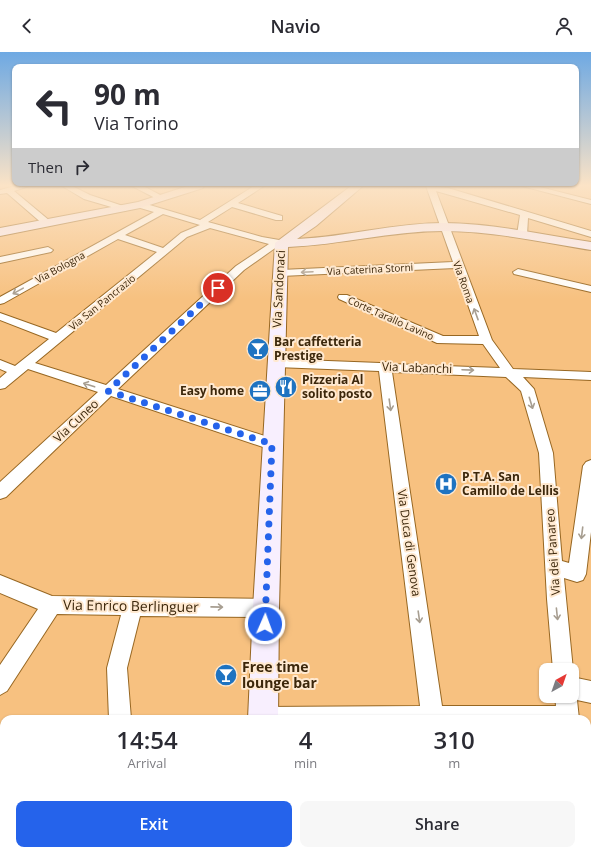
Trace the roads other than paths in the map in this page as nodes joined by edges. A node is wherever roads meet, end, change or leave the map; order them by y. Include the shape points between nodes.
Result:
1 (140, 223) edge
2 (311, 223) edge
3 (443, 223) edge
4 (523, 223) edge
5 (556, 223) edge
6 (47, 224) edge
7 (205, 224) joint
8 (444, 227) junction
9 (0, 232) edge
10 (591, 234) edge
11 (117, 236) junction
12 (522, 236) junction
13 (282, 243) junction
14 (591, 246) edge
15 (48, 250) dead end
16 (164, 251) junction
17 (0, 260) edge
18 (458, 265) junction
19 (518, 272) dead end
20 (281, 273) junction
21 (591, 289) edge
22 (343, 297) dead end
23 (0, 300) edge
24 (0, 316) edge
25 (58, 338) junction
26 (486, 340) junction
27 (276, 363) junction
28 (0, 364) edge
29 (385, 366) junction
30 (21, 368) junction
31 (509, 372) junction
32 (591, 376) edge
33 (0, 385) edge
34 (108, 391) junction
35 (272, 444) junction
36 (591, 466) edge
37 (0, 492) edge
38 (554, 566) junction
39 (0, 584) edge
40 (52, 605) junction
41 (133, 606) junction
42 (266, 608) junction
43 (562, 663) edge
44 (0, 684) edge
45 (579, 689) edge
46 (591, 692) edge
47 (567, 711) edge
48 (120, 715) edge
49 (263, 715) edge
50 (432, 715) edge
51 (500, 715) edge

1 - 11 street, Via Bologna
2 - 13 main road
3 - 8 street, Via Roma
4 - 12 street
5 - 10 street
6 - 9 main road
7 - 13 street
7 - 16 street, Via San Pancrazio via 184,235
8 - 12 main road
8 - 13 main road
8 - 18 street, Via Roma
11 - 16 street
11 -> 23 street, Via Bologna
12 - 14 main road
13 - 20 main road, Via Sandonaci
13 - 34 street, Via Cuneo via 275,244 240,268
15 - 17 street
16 - 25 street, Via San Pancrazio
18 -> 20 street, Via Caterina Storni
26 -> 18 street, Via Roma
19 - 21 street
20 - 27 main road, Via Sandonaci
22 - 26 street, Corte Tarallo Lavino via 441,340
24 - 25 street
25 - 30 street, Via San Pancrazio
26 - 31 street, Via Roma
27 - 29 street, Via Labanchi
27 - 35 main road, Via Sandonaci
28 - 30 street
29 -> 31 street, Via Labanchi
29 -> 50 street, Via Duca di Genova
30 - 33 street, Via San Pancrazio
34 -> 30 street
31 - 32 street, Via Labanchi
31 -> 38 street, Via dei Panareo via 527,389 546,453
34 - 35 street
34 - 37 street, Via Cuneo
35 - 42 main road, Via Sandonaci
36 -> 38 street via 577,574
38 -> 43 street, Via dei Panareo
39 - 40 street, Via Enrico Berlinguer
40 - 41 street, Via Enrico Berlinguer
40 - 44 street
41 -> 42 street, Via Enrico Berlinguer
41 - 48 street via 117,668
42 - 49 main road, Via Sandonaci
45 - 46 street
47 - 51 street

